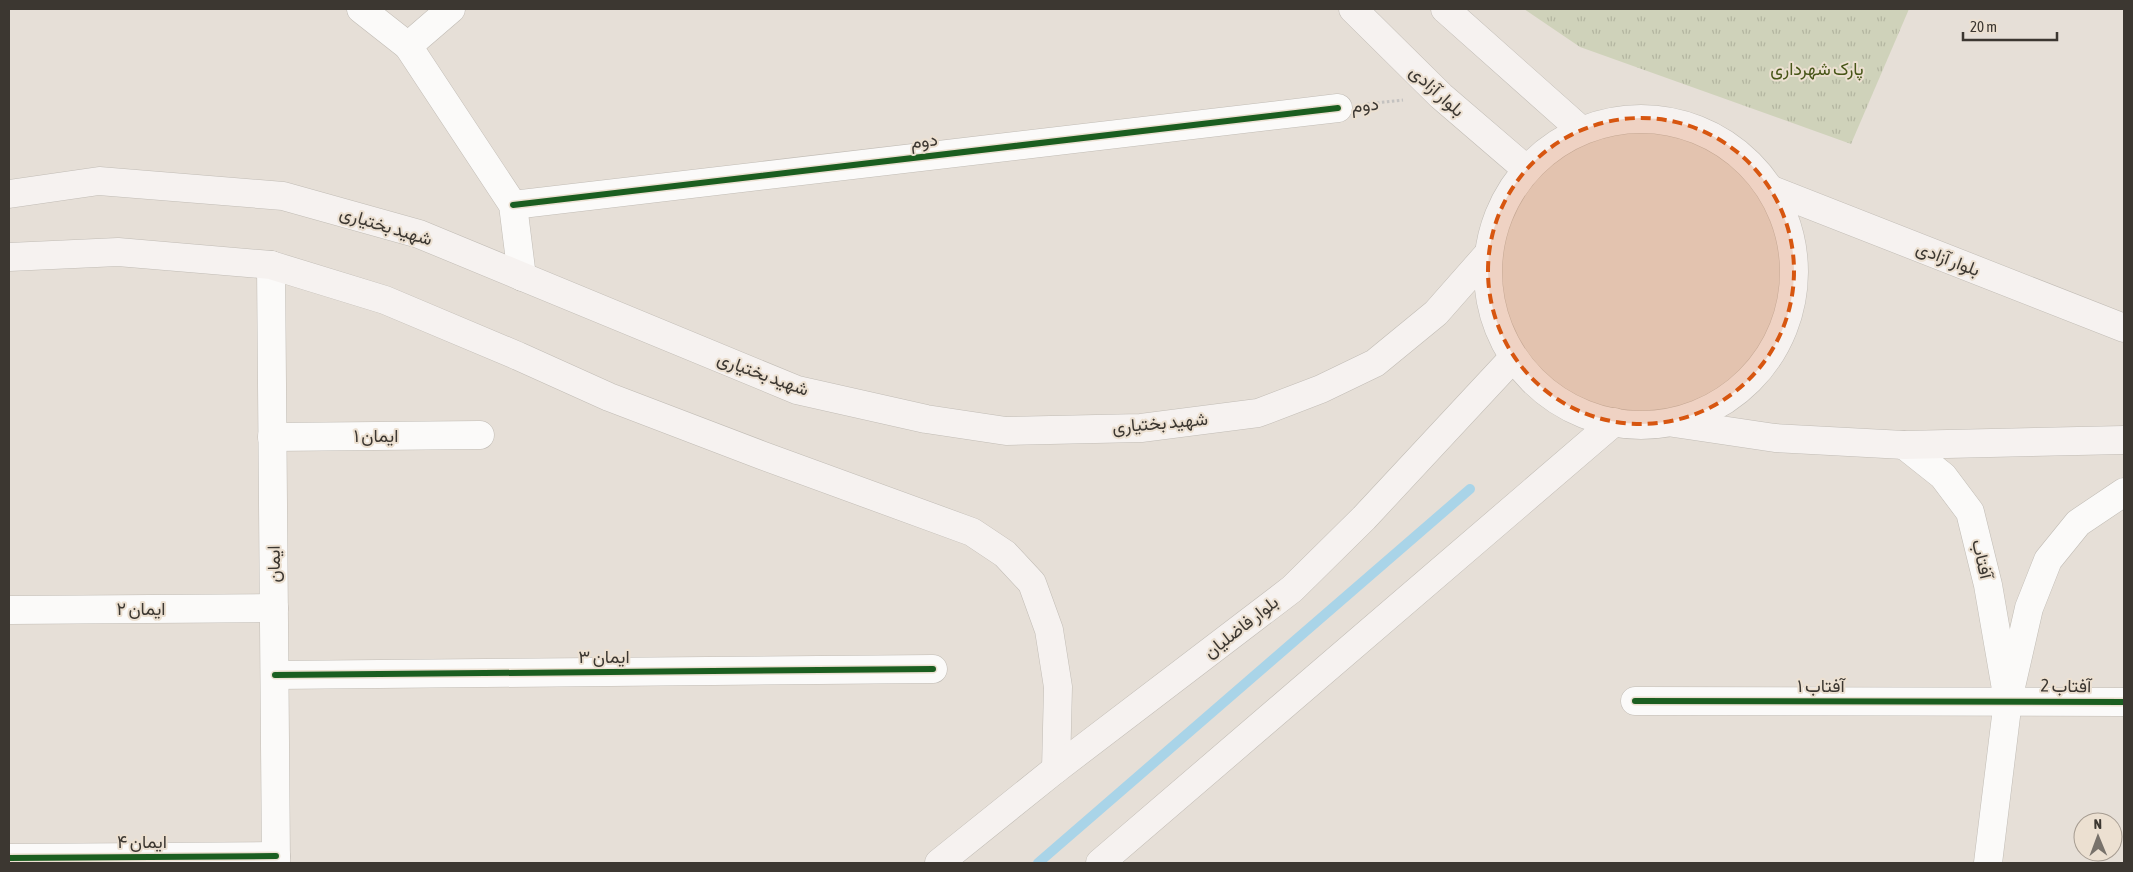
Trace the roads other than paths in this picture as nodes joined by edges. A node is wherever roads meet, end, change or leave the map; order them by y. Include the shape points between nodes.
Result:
1 (361, 9) edge
2 (451, 9) edge
3 (1353, 9) edge
4 (1446, 9) edge
5 (408, 46) junction
6 (1338, 108) road end
7 (1581, 130) junction
8 (1526, 169) junction
9 (1772, 190) junction
10 (9, 194) edge
11 (513, 205) junction
12 (1488, 254) junction
13 (9, 257) edge
14 (271, 265) junction
15 (522, 278) junction
16 (2124, 328) edge
17 (1514, 358) junction
18 (1614, 422) junction
19 (1667, 422) junction
20 (480, 435) dead end
21 (272, 437) junction
22 (2124, 440) edge
23 (1904, 445) junction
24 (2124, 492) edge
25 (274, 608) junction
26 (9, 610) edge
27 (933, 670) dead end
28 (275, 675) junction
29 (2008, 700) junction
30 (1635, 701) dead end
31 (2124, 702) edge
32 (1056, 769) junction
33 (9, 858) edge
34 (276, 860) edge
35 (939, 863) edge
36 (1100, 863) edge
37 (1988, 863) edge

1 - 5 street
2 - 5 street
3 - 8 main road, بلوار آزادی via 1441,96
4 - 7 main road
5 - 11 street
6 - 11 street, دوم
7 - 8 main road via 1551,146
7 - 9 main road via 1634,118 1688,125 1736,150
8 - 12 main road via 1500,209
9 - 16 main road, بلوار آزادی
9 - 19 main road via 1789,229 1795,272 1789,314 1772,353 1744,386 1708,409
10 - 15 main road, شهید بختیاری via 99,180 283,196 419,234
11 - 15 street
12 - 15 main road, شهید بختیاری via 1436,313 1376,363 1258,413 1141,428 1006,431 926,419 797,390
12 - 17 main road via 1491,309
13 - 14 main road via 118,252
14 - 21 street, ایمان
14 - 32 main road via 385,300 609,397 972,532 1005,554 1032,583 1049,630 1058,687
17 - 18 main road via 1541,388 1575,410
17 - 32 main road, بلوار فاضلیان via 1364,518 1292,589
18 - 19 main road via 1641,425
18 - 36 main road
19 - 23 main road via 1775,438
20 - 21 street, ایمان ۱
21 - 25 street, ایمان
22 - 23 main road
23 - 29 street, آفتاب via 1943,476 1970,512 1988,585
24 - 29 street, آفتاب via 2078,523 2048,560 2030,608
25 - 26 street, ایمان ۲
25 - 28 street, ایمان
27 - 28 street, ایمان ۳
28 - 34 street, ایمان
29 - 30 street, آفتاب ۱
29 - 31 street, آفتاب 2
29 - 37 street, آفتاب
32 - 35 main road, بلوار فاضلیان
33 - 34 street, ایمان ۴

